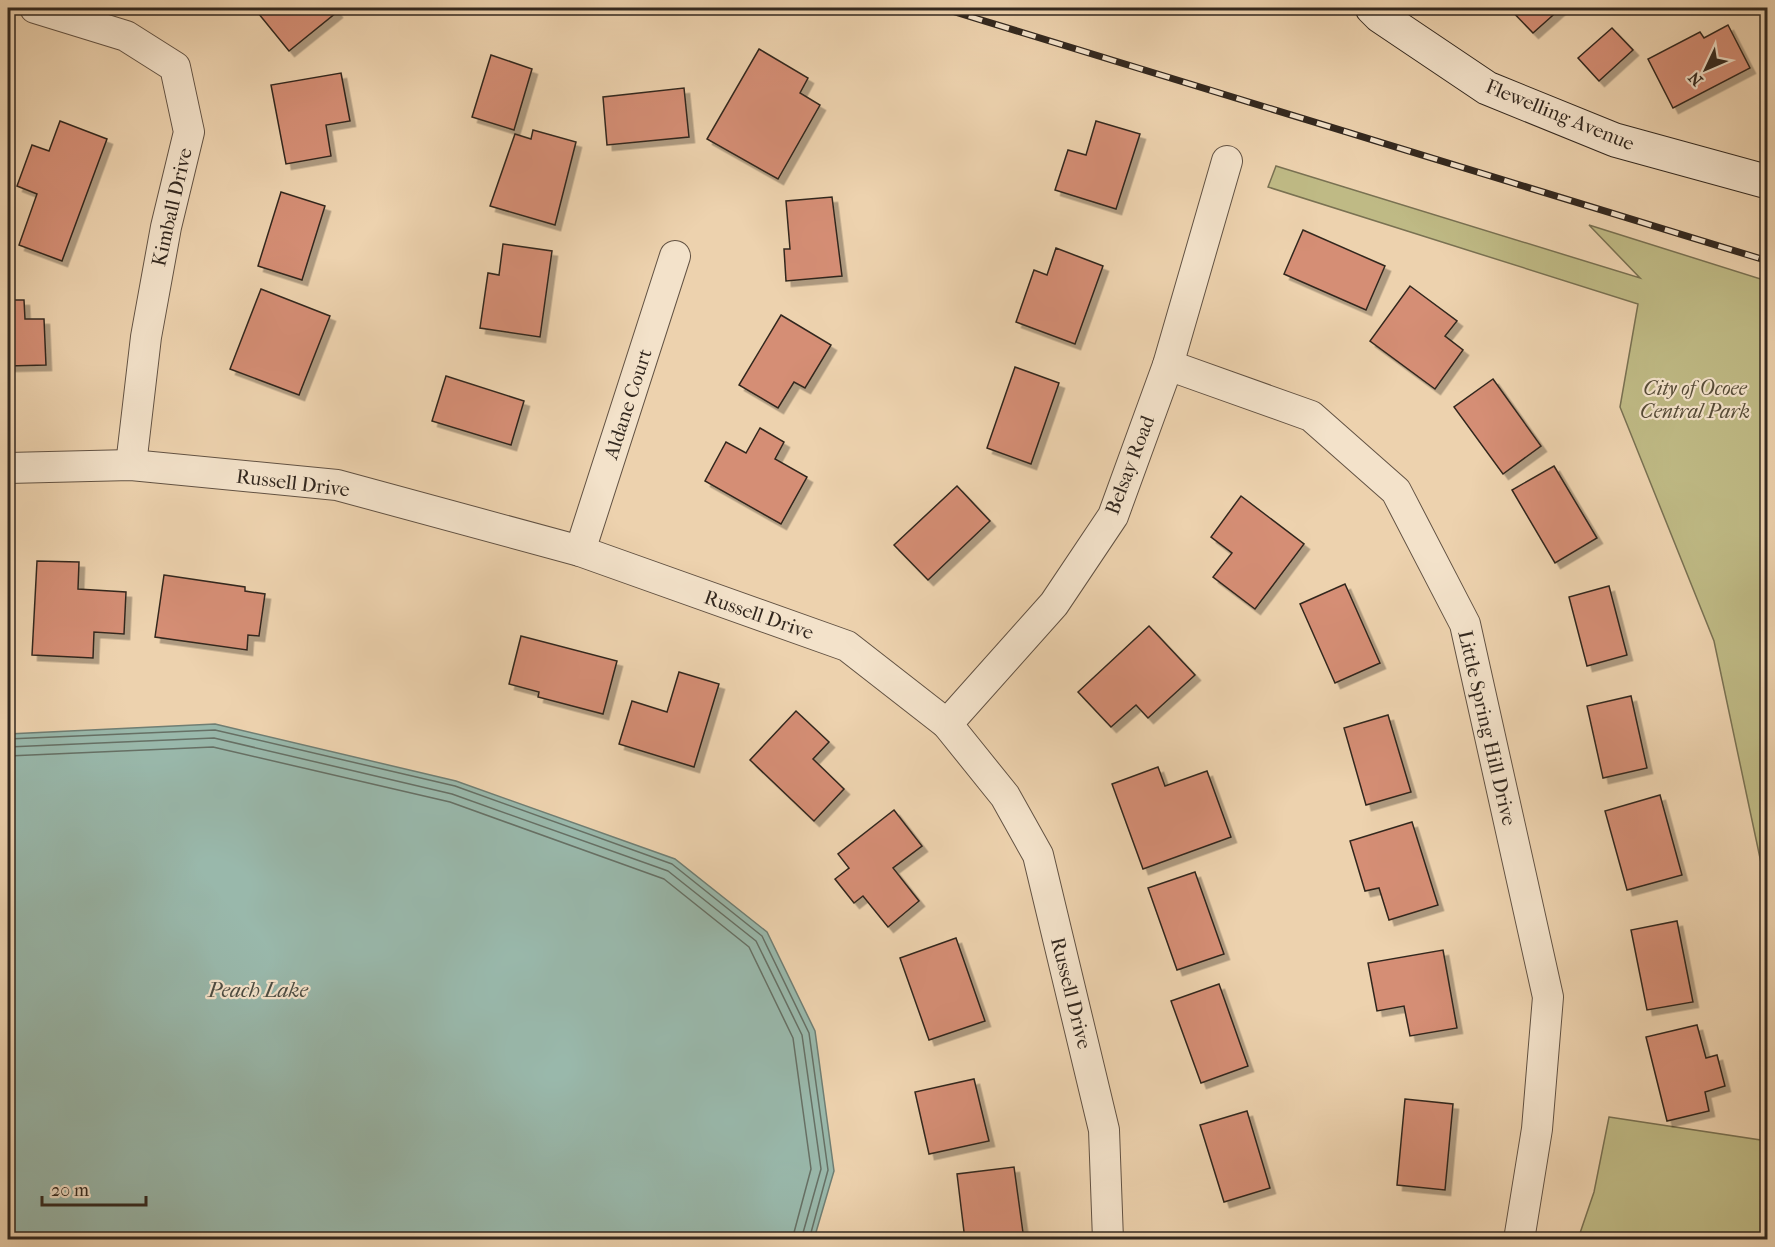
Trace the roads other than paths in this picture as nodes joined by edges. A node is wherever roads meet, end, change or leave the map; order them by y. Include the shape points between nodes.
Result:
1 (34, 8) edge
2 (1372, 8) edge
3 (1227, 161) dead end
4 (1767, 182) edge
5 (675, 256) dead end
6 (1168, 365) junction
7 (131, 465) junction
8 (8, 468) edge
9 (580, 551) junction
10 (948, 724) junction
11 (1108, 1239) edge
12 (1519, 1239) edge

1 - 7 street, Kimball Drive via 126,36 175,67 189,132 166,227 146,337
2 - 4 street, Flewelling Avenue via 1487,88 1615,140
3 - 6 street, Belsay Road
5 - 9 street, Aldane Court
6 - 10 street, Belsay Road via 1113,516 1054,604
6 - 12 street, Little Spring Hill Drive via 1311,416 1396,491 1465,624 1548,997 1537,1129
7 - 8 street, Russell Drive
7 - 9 street, Russell Drive via 337,485
9 - 10 street, Russell Drive via 847,646
10 - 11 street, Russell Drive via 1005,796 1038,855 1104,1130

